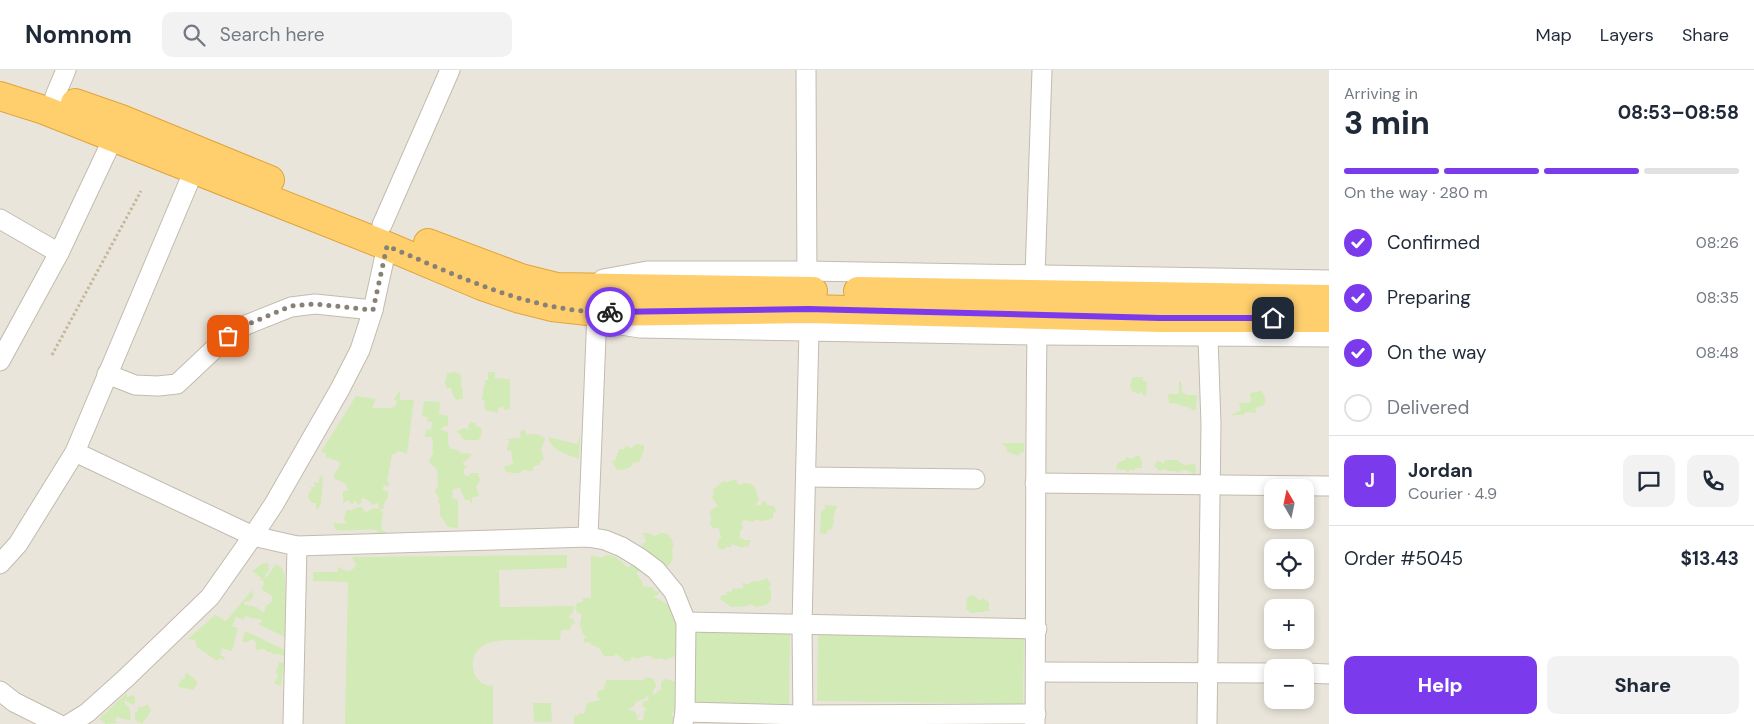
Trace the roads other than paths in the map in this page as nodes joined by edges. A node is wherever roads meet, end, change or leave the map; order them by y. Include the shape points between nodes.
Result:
1 (66, 70) edge
2 (450, 70) edge
3 (806, 70) edge
4 (1042, 70) edge
5 (0, 77) edge
6 (0, 96) edge
7 (55, 96) junction
8 (117, 129) junction
9 (194, 170) junction
10 (0, 219) edge
11 (385, 236) junction
12 (59, 253) junction
13 (1035, 276) junction
14 (1329, 280) edge
15 (1329, 299) edge
16 (808, 300) junction
17 (1157, 307) junction
18 (373, 310) junction
19 (597, 312) junction
20 (1329, 318) edge
21 (1038, 335) junction
22 (1208, 337) junction
23 (1329, 337) edge
24 (0, 361) edge
25 (107, 374) junction
26 (75, 452) junction
27 (806, 477) junction
28 (976, 479) dead end
29 (1035, 483) junction
30 (1210, 484) junction
31 (1329, 486) edge
32 (253, 536) junction
33 (588, 538) junction
34 (296, 546) junction
35 (0, 564) edge
36 (686, 622) junction
37 (802, 625) junction
38 (1037, 629) junction
39 (1037, 672) junction
40 (1207, 673) junction
41 (1264, 673) edge
42 (1314, 673) edge
43 (1329, 674) edge
44 (0, 691) edge
45 (684, 718) edge
46 (1036, 719) edge
47 (802, 720) edge
48 (58, 724) edge
49 (68, 724) edge
50 (294, 724) edge
51 (1207, 724) edge

1 - 7 street
2 - 11 street
3 - 16 street
4 - 13 street
5 - 7 highway
6 - 8 highway
7 - 8 highway
8 - 9 highway
8 - 11 highway
8 - 12 street
9 - 11 highway
9 - 25 street
10 - 12 street
11 - 16 highway via 557,287
11 - 18 street
11 - 19 highway via 482,286 552,307
12 - 24 street
13 - 16 street
13 - 17 street
14 - 17 street
15 - 17 highway
16 - 17 highway
16 - 19 highway
16 - 21 street
16 - 27 street
17 - 20 highway
17 - 21 street
17 - 22 street
18 - 25 street via 315,304 291,306 228,336 177,384 135,385
18 - 32 street via 360,350 344,381
19 - 33 street
21 - 29 street
22 - 23 street
22 - 30 street
25 - 26 street
26 - 32 street
26 - 35 street via 18,544
27 - 28 street
27 - 37 street
29 - 30 street
29 - 38 street
30 - 31 street
30 - 40 street
32 - 34 street
32 - 49 street via 210,597 120,684
33 - 34 street
33 - 36 street via 622,547 656,570 674,592
34 - 50 street
36 - 37 street
36 - 45 street
37 - 38 street
37 - 47 street
38 - 39 street
39 - 40 street
39 - 46 street
40 - 41 street
40 - 51 street
42 - 43 street
44 - 48 street via 14,702
45 - 47 street
46 - 47 street

